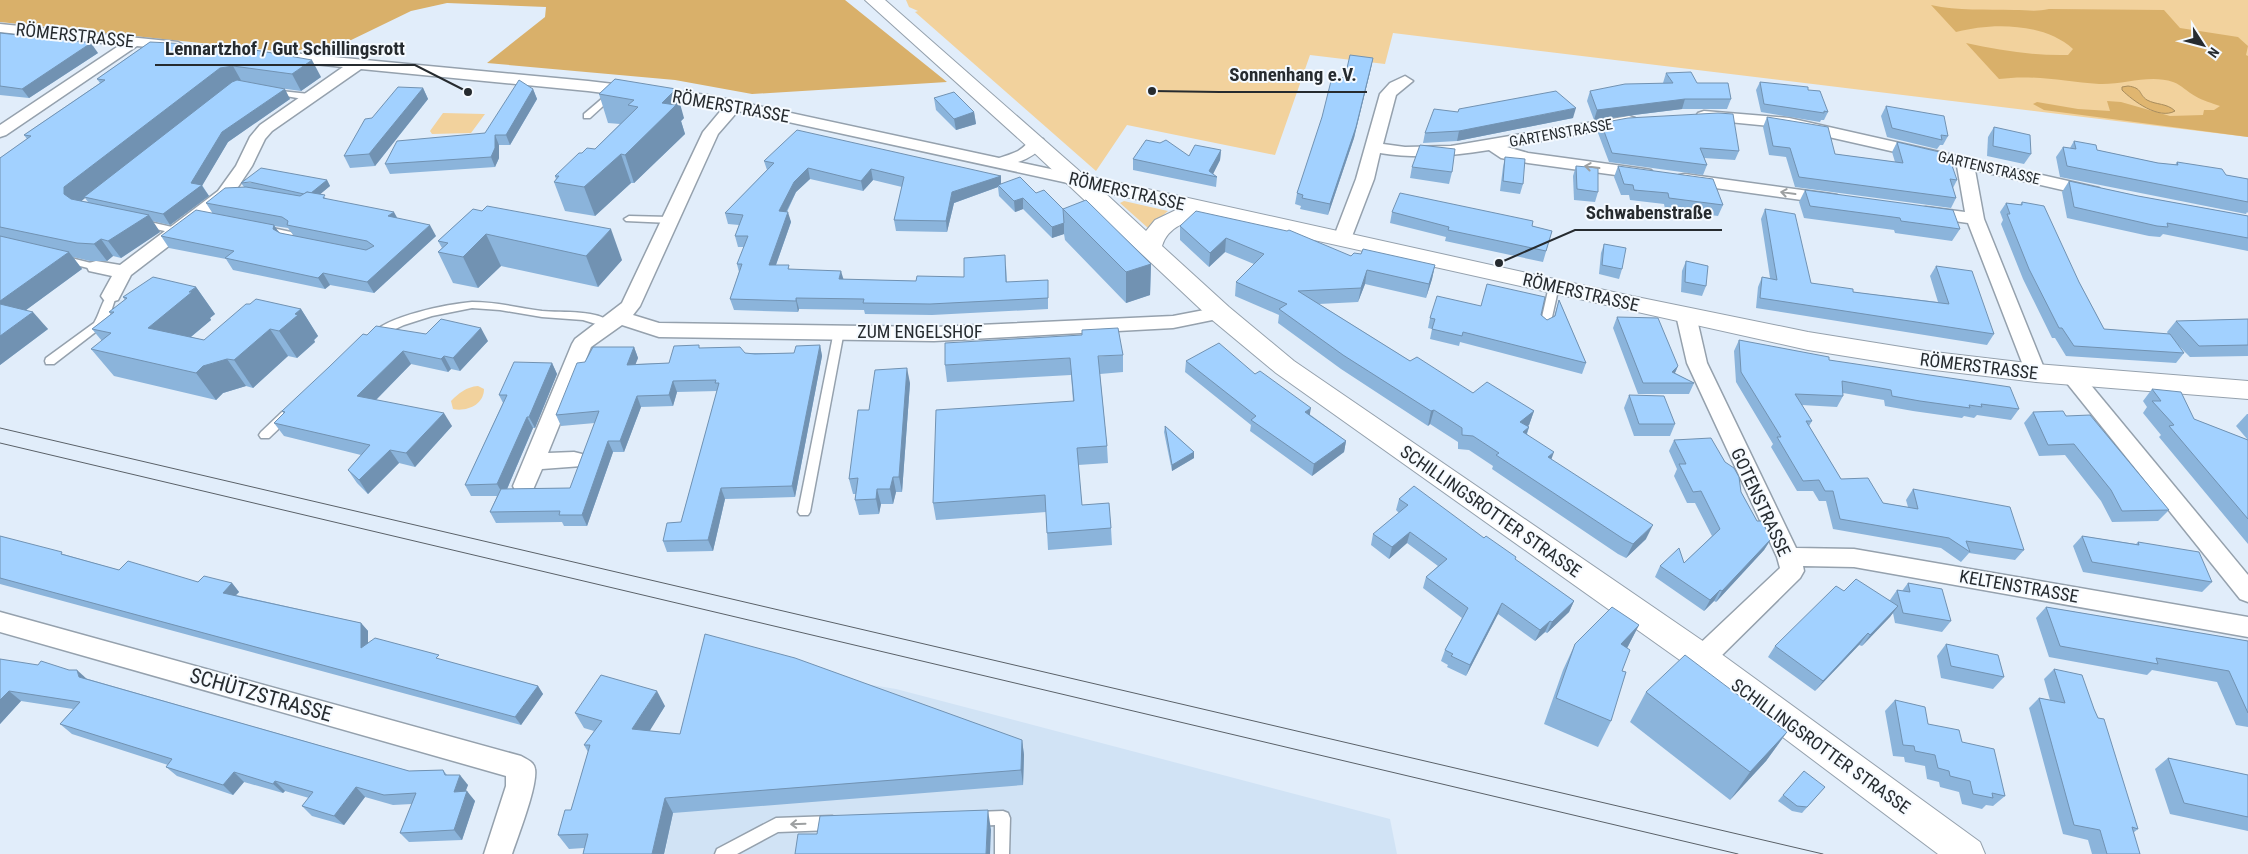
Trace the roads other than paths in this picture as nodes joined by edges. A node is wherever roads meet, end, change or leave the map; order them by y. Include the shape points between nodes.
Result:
1 (874, 0) edge
2 (0, 28) edge
3 (134, 42) junction
4 (194, 48) edge
5 (271, 56) edge
6 (357, 65) junction
7 (1405, 81) dead end
8 (616, 89) junction
9 (261, 90) edge
10 (309, 97) junction
11 (735, 105) junction
12 (587, 116) dead end
13 (1688, 116) edge
14 (1643, 120) edge
15 (0, 132) edge
16 (1037, 143) junction
17 (1493, 145) junction
18 (1373, 147) junction
19 (1001, 163) junction
20 (1965, 163) junction
21 (1077, 180) junction
22 (2107, 195) edge
23 (1847, 202) edge
24 (1206, 209) junction
25 (1906, 210) edge
26 (1975, 219) junction
27 (629, 220) dead end
28 (670, 220) junction
29 (131, 221) edge
30 (252, 226) edge
31 (178, 231) junction
32 (1342, 239) junction
33 (306, 244) edge
34 (1148, 248) junction
35 (57, 258) edge
36 (96, 266) joint
37 (123, 272) junction
38 (1554, 286) junction
39 (111, 296) joint
40 (1220, 313) junction
41 (1686, 315) junction
42 (615, 321) junction
43 (1545, 326) edge
44 (839, 332) junction
45 (369, 340) edge
46 (50, 362) dead end
47 (2036, 374) junction
48 (2073, 377) junction
49 (2248, 390) edge
50 (293, 409) edge
51 (265, 435) dead end
52 (574, 460) dead end
53 (535, 461) junction
54 (524, 486) dead end
55 (804, 512) dead end
56 (1789, 558) junction
57 (2248, 592) edge
58 (2248, 626) edge
59 (4, 629) edge
60 (1702, 658) junction
61 (963, 819) edge
62 (845, 823) edge
63 (498, 854) edge
64 (722, 854) edge
65 (1002, 854) edge
66 (1967, 854) edge

1 - 16 street, SCHILLINGSROTTER STRASSE
2 - 3 street, RÖMERSTRASSE
3 - 4 street, RÖMERSTRASSE
3 - 15 street
5 - 6 street, RÖMERSTRASSE
6 - 8 street, RÖMERSTRASSE
6 - 10 street
7 - 18 street via 1388,94
8 - 11 street, RÖMERSTRASSE
8 - 12 lane
9 - 10 lane
10 - 31 street via 258,137 229,194 202,217
11 - 19 street, RÖMERSTRASSE
11 - 28 street via 711,132
13 - 20 street, GARTENSTRASSE via 1728,116 1789,123
14 - 17 street, GARTENSTRASSE
16 - 19 street via 1025,154
16 - 21 street, SCHILLINGSROTTER STRASSE
17 - 18 street, GARTENSTRASSE via 1432,152
23 -> 17 street via 1528,158 1507,154
18 - 32 street via 1365,179
19 - 21 street, RÖMERSTRASSE
20 - 22 street, GARTENSTRASSE
20 - 26 street
21 - 24 street, RÖMERSTRASSE
21 - 34 street, SCHILLINGSROTTER STRASSE
24 - 32 street, RÖMERSTRASSE
24 - 34 street via 1170,220 1155,232
25 - 26 street
26 - 47 street
27 - 28 lane
28 - 42 street via 630,306
29 - 31 lane
30 - 33 lane via 288,233 286,240
31 - 37 street
32 - 38 street, RÖMERSTRASSE
34 - 40 street, SCHILLINGSROTTER STRASSE
35 - 36 lane
36 - 37 street
37 - 39 street
38 - 41 street, RÖMERSTRASSE
38 - 43 lane
39 - 46 lane via 98,325
40 - 44 street, ZUM ENGELSHOF via 1174,322 1107,326 934,334
40 - 60 street, SCHILLINGSROTTER STRASSE via 1285,367
41 - 47 street, RÖMERSTRASSE via 1818,342
41 - 56 street, GOTENSTRASSE via 1697,363
42 - 44 street, ZUM ENGELSHOF via 658,330
42 - 45 lane via 485,305 442,310 412,318
42 - 53 street via 582,344
44 - 55 lane
47 - 48 street, RÖMERSTRASSE
48 - 49 street, RÖMERSTRASSE
48 - 57 street
50 - 51 lane
52 - 53 street
53 - 54 street
56 - 58 street, KELTENSTRASSE via 1854,558
56 - 60 street, GOTENSTRASSE via 1792,571
59 - 63 street, SCHÜTZSTRASSE via 512,765 522,770 520,786
60 - 66 street, SCHILLINGSROTTER STRASSE
61 - 65 lane via 1003,818
62 -> 64 lane via 776,825

